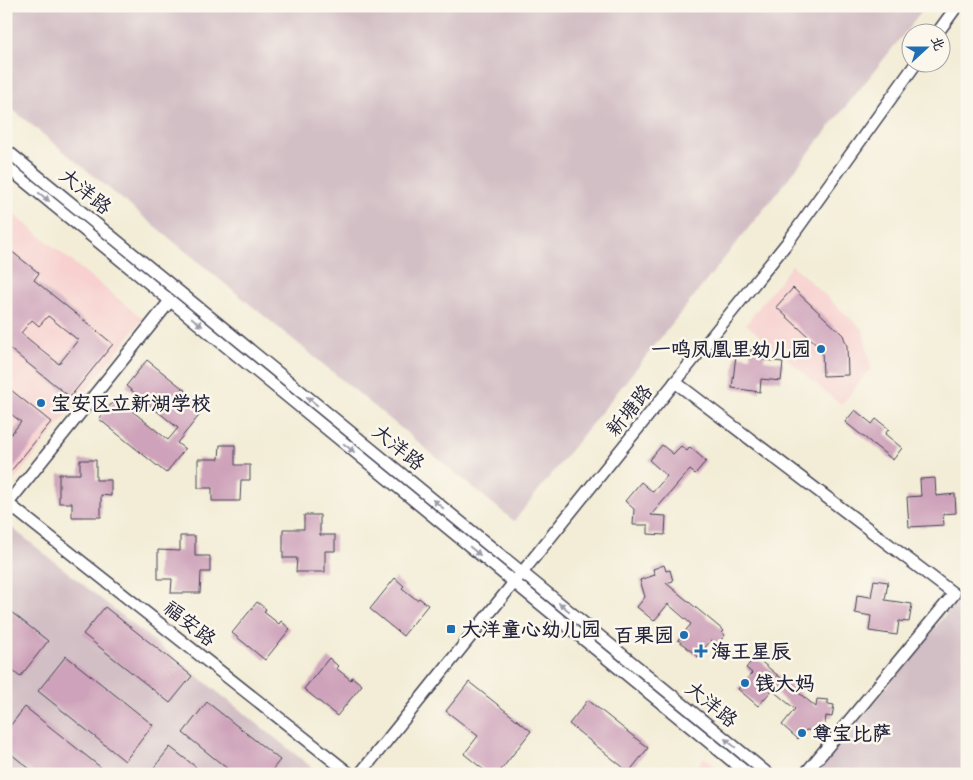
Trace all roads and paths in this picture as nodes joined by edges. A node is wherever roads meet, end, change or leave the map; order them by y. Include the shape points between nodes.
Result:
1 (957, 6) edge
2 (945, 22) edge
3 (910, 72) edge
4 (6, 150) edge
5 (6, 166) edge
6 (170, 301) junction
7 (676, 382) junction
8 (7, 503) edge
9 (522, 572) junction
10 (514, 582) junction
11 (350, 774) edge
12 (360, 774) edge
13 (748, 774) edge
14 (768, 774) edge
15 (805, 774) edge

1 - 2 street
3 - 7 street, 新塘路 via 787,243
9 -> 4 street, 大洋路
5 -> 6 street, 大洋路
6 - 8 street
6 -> 10 street, 大洋路
7 - 9 street, 新塘路
7 - 15 street via 954,594
8 - 11 street, 福安路
9 - 10 street, 新塘路
14 -> 9 street, 大洋路
10 - 12 street, 新塘路
10 - 13 street, 大洋路

